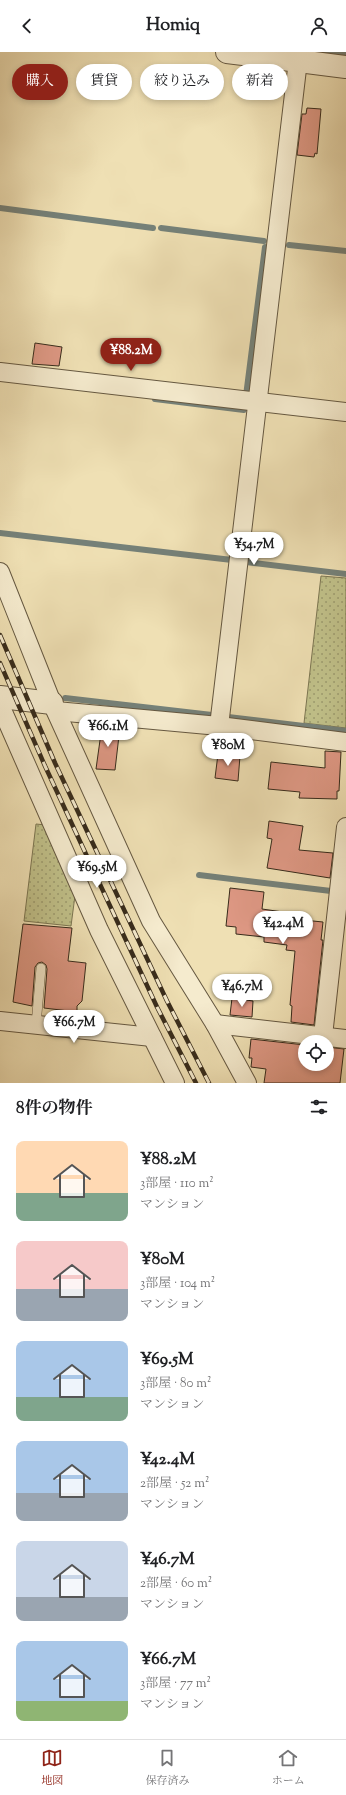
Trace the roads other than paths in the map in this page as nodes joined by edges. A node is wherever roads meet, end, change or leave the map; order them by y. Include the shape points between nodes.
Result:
1 (227, 52) edge
2 (299, 56) edge
3 (346, 67) edge
4 (0, 372) edge
5 (259, 402) junction
6 (346, 412) edge
7 (0, 572) edge
8 (0, 697) edge
9 (0, 705) edge
10 (54, 707) junction
11 (220, 726) junction
12 (346, 742) edge
13 (346, 827) edge
14 (41, 968) dead end
15 (0, 1021) edge
16 (215, 1024) junction
17 (36, 1025) junction
18 (314, 1035) edge
19 (323, 1035) edge
20 (152, 1037) junction
21 (334, 1037) edge
22 (346, 1039) edge
23 (175, 1083) edge
24 (247, 1083) edge

1 - 2 street
2 - 3 street
2 - 5 street
4 - 5 street
5 - 6 street
5 - 11 street
7 - 10 street
8 - 10 street
9 - 20 street via 99,930
10 - 11 street
10 - 16 street via 151,921
11 - 12 street
13 - 19 street
14 - 17 lane
15 - 17 street
16 - 18 street
16 - 24 street
17 - 20 street
20 - 23 street
21 - 22 street

